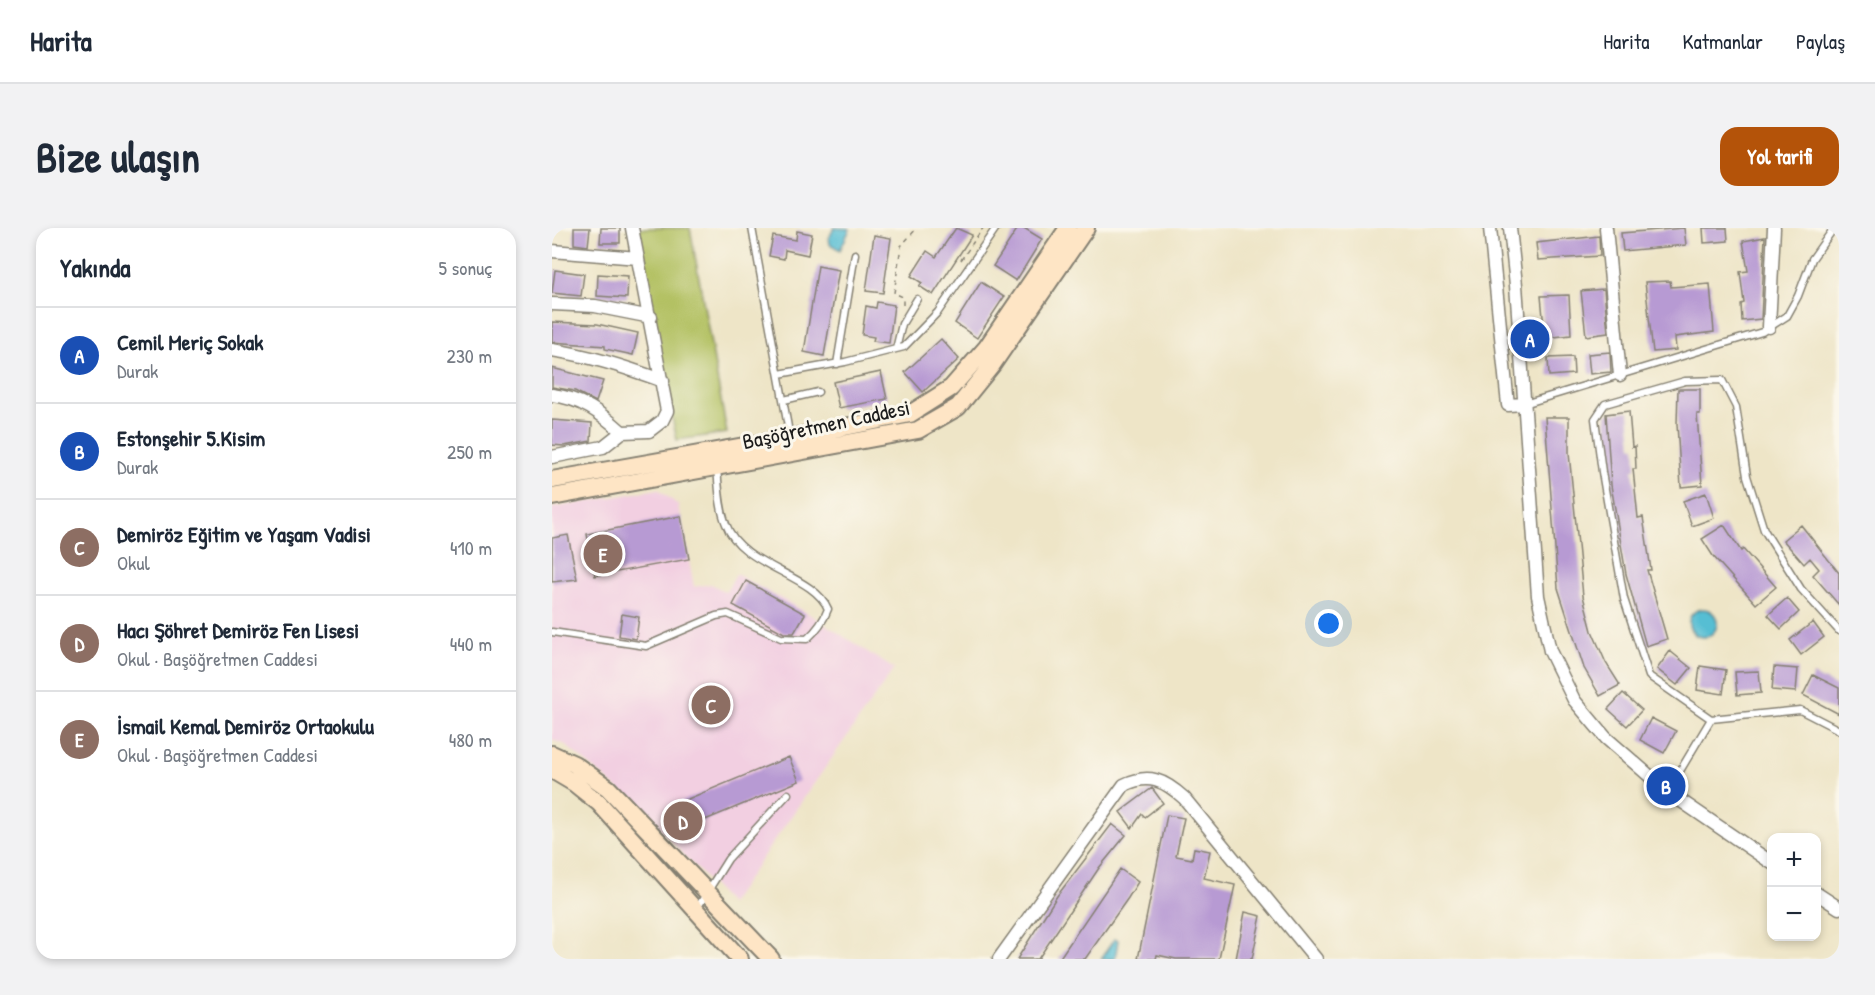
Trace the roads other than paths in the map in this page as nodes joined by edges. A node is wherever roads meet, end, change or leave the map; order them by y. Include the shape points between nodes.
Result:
1 (632, 228) edge
2 (752, 228) edge
3 (996, 228) edge
4 (1068, 228) edge
5 (1086, 228) edge
6 (1490, 228) edge
7 (1510, 228) edge
8 (1606, 228) edge
9 (1774, 228) edge
10 (1834, 228) edge
11 (552, 251) edge
12 (855, 254) dead end
13 (638, 258) junction
14 (917, 300) dead end
15 (552, 304) edge
16 (651, 317) junction
17 (1769, 327) junction
18 (896, 349) junction
19 (552, 350) edge
20 (837, 364) junction
21 (779, 374) junction
22 (1620, 375) junction
23 (663, 381) junction
24 (818, 392) dead end
25 (552, 395) edge
26 (784, 400) junction
27 (1524, 404) junction
28 (622, 432) junction
29 (790, 438) junction
30 (552, 457) edge
31 (717, 469) junction
32 (552, 480) edge
33 (552, 497) edge
34 (1839, 631) edge
35 (552, 632) edge
36 (1711, 719) junction
37 (1839, 730) edge
38 (552, 754) edge
39 (552, 770) edge
40 (1668, 792) junction
41 (788, 794) dead end
42 (1767, 860) edge
43 (707, 892) junction
44 (1821, 896) edge
45 (1839, 909) edge
46 (696, 910) junction
47 (740, 959) edge
48 (771, 959) edge
49 (999, 959) edge
50 (1316, 959) edge

1 - 13 street
2 - 21 lane
3 - 18 lane via 938,312 904,347
4 - 29 street, Başöğretmen Caddesi via 987,348 944,394 909,414
5 - 31 street, Başöğretmen Caddesi via 958,408 918,430
6 - 27 street via 1508,405
7 - 27 street
8 - 22 street
9 - 17 street
10 - 17 lane via 1812,259 1786,316
11 - 13 street
12 - 20 lane
13 - 16 street
14 - 18 lane via 902,324
15 - 16 street via 595,306
16 - 23 street
17 - 22 lane
18 - 20 lane
19 - 23 street via 585,355
20 - 21 lane
21 - 26 lane
22 - 27 lane
23 - 28 street via 667,411 662,421 649,431
24 - 26 lane
25 - 28 street via 588,405
26 - 29 lane
27 - 40 street via 1538,596 1550,651 1574,700 1606,738
28 - 30 street via 603,447
29 - 32 street, Başöğretmen Caddesi
31 - 33 street, Başöğretmen Caddesi
31 - 35 lane via 725,523 737,542 825,601 825,616 807,639 782,638 728,614 646,646
34 - 36 lane via 1801,589 1764,530 1747,476 1736,407 1722,380 1685,381 1605,404 1595,419 1602,472 1624,599 1649,676
36 - 37 lane via 1800,710
36 - 40 lane
38 - 43 street via 608,788
39 - 46 street via 599,803
40 - 42 street
41 - 43 lane via 728,859
43 - 46 lane
43 - 48 street
44 - 45 street
46 - 47 street
49 - 50 street via 1124,785 1146,778 1159,779 1184,798

